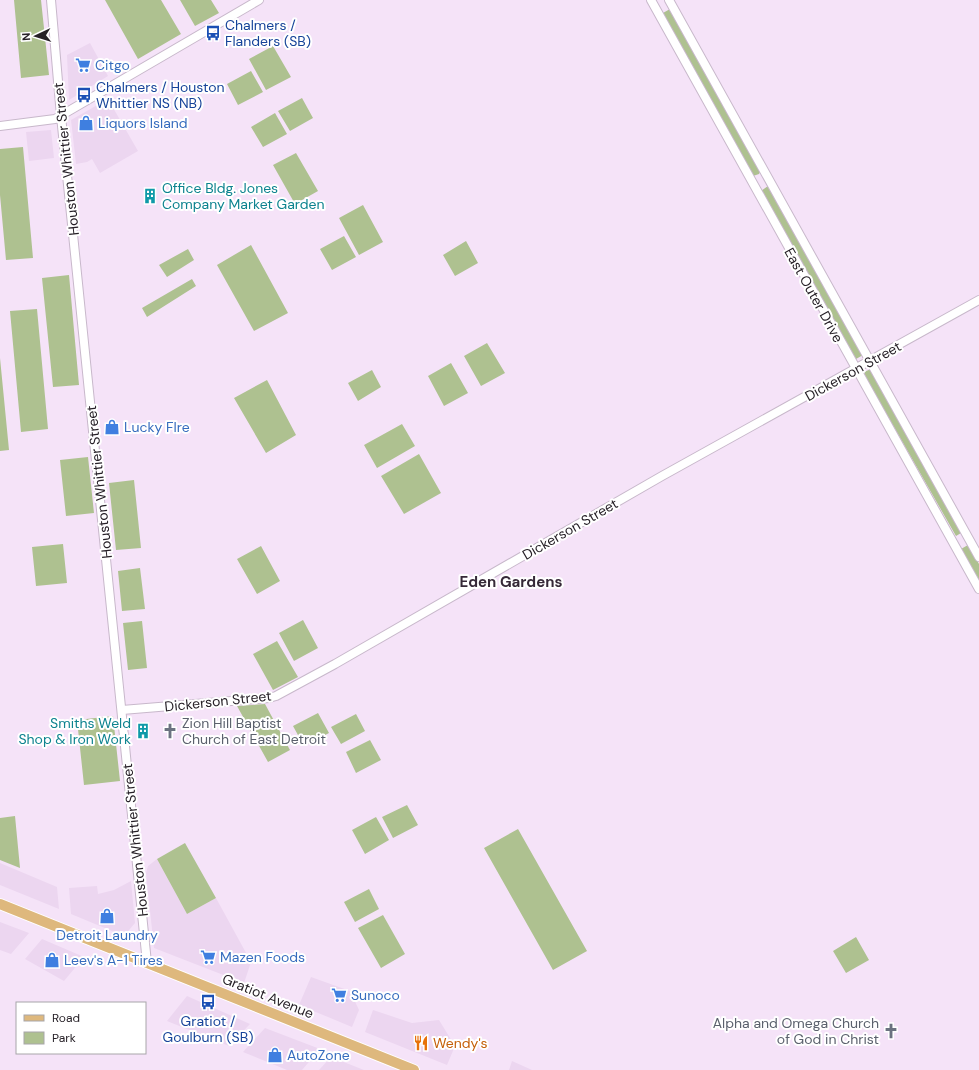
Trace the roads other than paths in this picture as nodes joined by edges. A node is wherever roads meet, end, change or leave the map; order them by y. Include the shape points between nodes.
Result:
1 (52, 0) edge
2 (259, 0) edge
3 (651, 0) edge
4 (669, 0) edge
5 (61, 116) junction
6 (0, 126) edge
7 (979, 300) edge
8 (871, 361) junction
9 (856, 370) junction
10 (979, 557) edge
11 (979, 589) edge
12 (122, 710) junction
13 (0, 904) edge
14 (148, 963) junction
15 (414, 1070) edge

1 - 5 street, Houston Whittier Street
2 - 5 street
3 - 9 street, East Outer Drive
4 - 8 street, East Outer Drive
5 - 6 street via 52,120
5 - 12 street, Houston Whittier Street
7 - 8 street, Dickerson Street
8 - 9 street, Dickerson Street
8 - 10 street, East Outer Drive
9 - 11 street, East Outer Drive
9 - 12 street, Dickerson Street via 662,476 276,696
12 - 14 street, Houston Whittier Street
13 - 14 main road, Gratiot Avenue
14 - 15 main road, Gratiot Avenue

